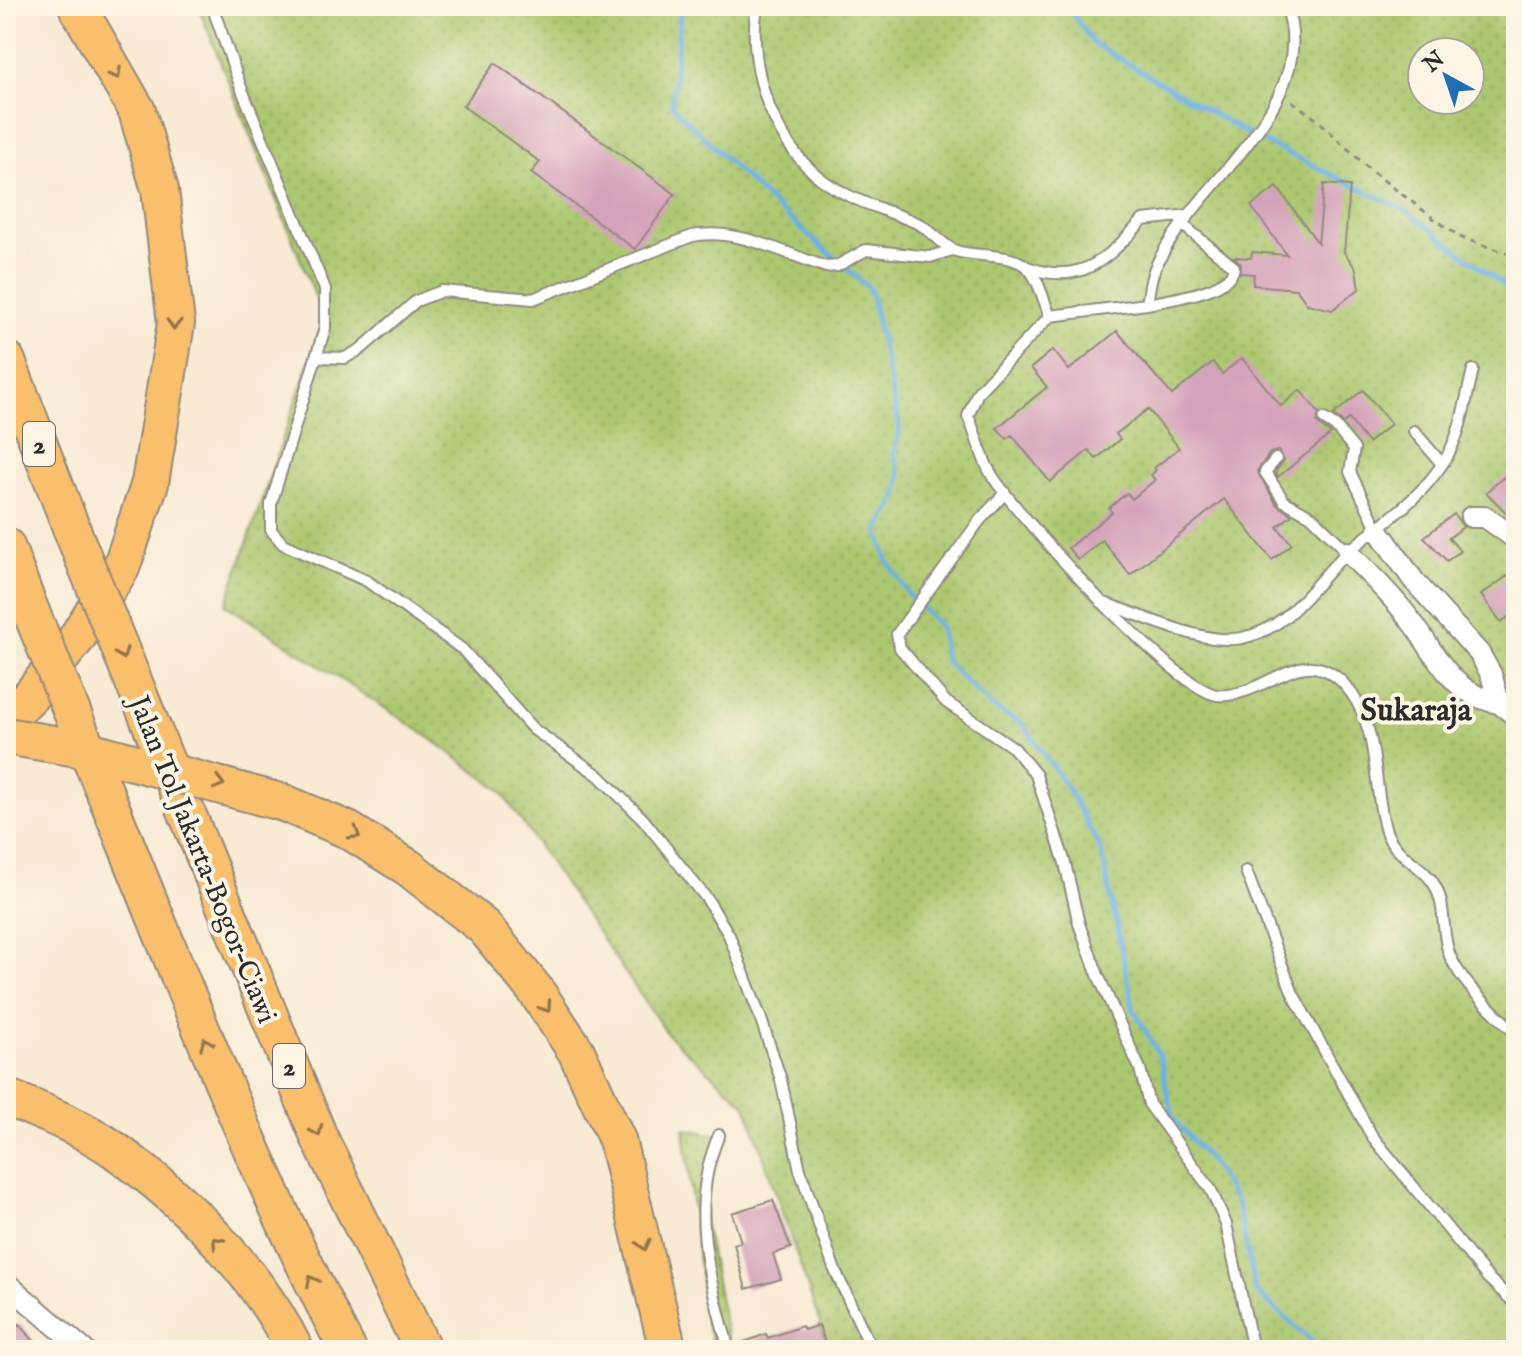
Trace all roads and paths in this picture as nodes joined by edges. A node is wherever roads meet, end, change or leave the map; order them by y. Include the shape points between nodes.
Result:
1 (77, 6) edge
2 (212, 6) edge
3 (757, 6) edge
4 (1286, 6) edge
5 (1282, 95) junction
6 (1186, 220) junction
7 (952, 250) junction
8 (1516, 256) edge
9 (1027, 267) junction
10 (1147, 304) junction
11 (1050, 316) junction
12 (316, 357) junction
13 (6, 359) edge
14 (1473, 370) dead end
15 (1324, 419) dead end
16 (1414, 431) dead end
17 (1276, 459) dead end
18 (1442, 464) junction
19 (1005, 493) junction
20 (1471, 517) dead end
21 (1378, 530) junction
22 (1516, 539) edge
23 (6, 546) edge
24 (1348, 552) junction
25 (1099, 601) junction
26 (1499, 703) junction
27 (1516, 716) edge
28 (6, 719) edge
29 (6, 736) edge
30 (1246, 871) dead end
31 (1516, 1034) edge
32 (6, 1097) edge
33 (719, 1135) dead end
34 (6, 1283) edge
35 (1516, 1304) edge
36 (84, 1350) edge
37 (295, 1350) edge
38 (348, 1350) edge
39 (423, 1350) edge
40 (668, 1350) edge
41 (729, 1350) edge
42 (872, 1350) edge
43 (1253, 1350) edge

1 -> 28 highway via 137,111 160,190 176,323 150,483 121,568 76,639
2 - 12 lane via 325,289 325,328
3 - 7 lane via 757,58 767,100 786,142 830,185 864,205 918,223
4 - 5 lane via 1293,25 1292,66
5 - 6 lane
5 - 8 path via 1462,238
6 - 9 lane via 1143,220 1116,249 1076,273 1047,274
6 - 10 lane via 1154,269
6 - 10 lane via 1234,267 1233,275 1206,290
7 - 9 lane
7 - 12 lane via 930,257 866,250 826,267 738,237 692,236 533,299 442,291 416,301 345,358
9 - 11 lane
10 - 11 lane
11 - 19 lane via 978,392 968,416 989,470
12 - 42 lane via 271,504 271,530 283,544 367,581 462,649 533,729 598,775 643,819 707,899 729,935 761,1019 781,1080 800,1170 834,1268
13 -> 39 highway, Jalan Tol Jakarta–Bogor–Ciawi / 2, bridge via 319,1137
14 - 18 lane via 1460,424
15 - 21 lane via 1354,449 1350,472
16 - 18 lane
17 - 24 lane via 1265,472 1276,492
18 - 21 lane via 1412,503
19 - 25 lane
19 - 43 lane via 897,634 900,648 946,702 1014,748 1036,775 1084,937 1140,1069 1149,1104 1211,1190 1226,1224
20 - 22 street via 1485,517
21 - 24 lane
21 - 26 street via 1414,581 1479,653
38 -> 23 highway, bridge via 305,1269 208,1049
24 - 25 lane via 1282,619 1243,638 1210,638
24 - 26 street via 1406,614 1461,688 1476,699
25 - 31 lane via 1152,651 1215,695 1246,691 1297,666 1335,676 1353,695 1368,732 1385,829 1396,851 1421,868 1441,897 1449,954 1463,980
26 - 27 street
29 -> 40 highway, bridge via 89,750 284,803 348,830 409,868 484,927 576,1051 617,1140
30 - 35 lane via 1293,994 1372,1136 1488,1278
37 -> 32 highway via 240,1267 155,1183 114,1150
33 - 41 lane via 703,1178 703,1217 708,1265
34 - 36 street

